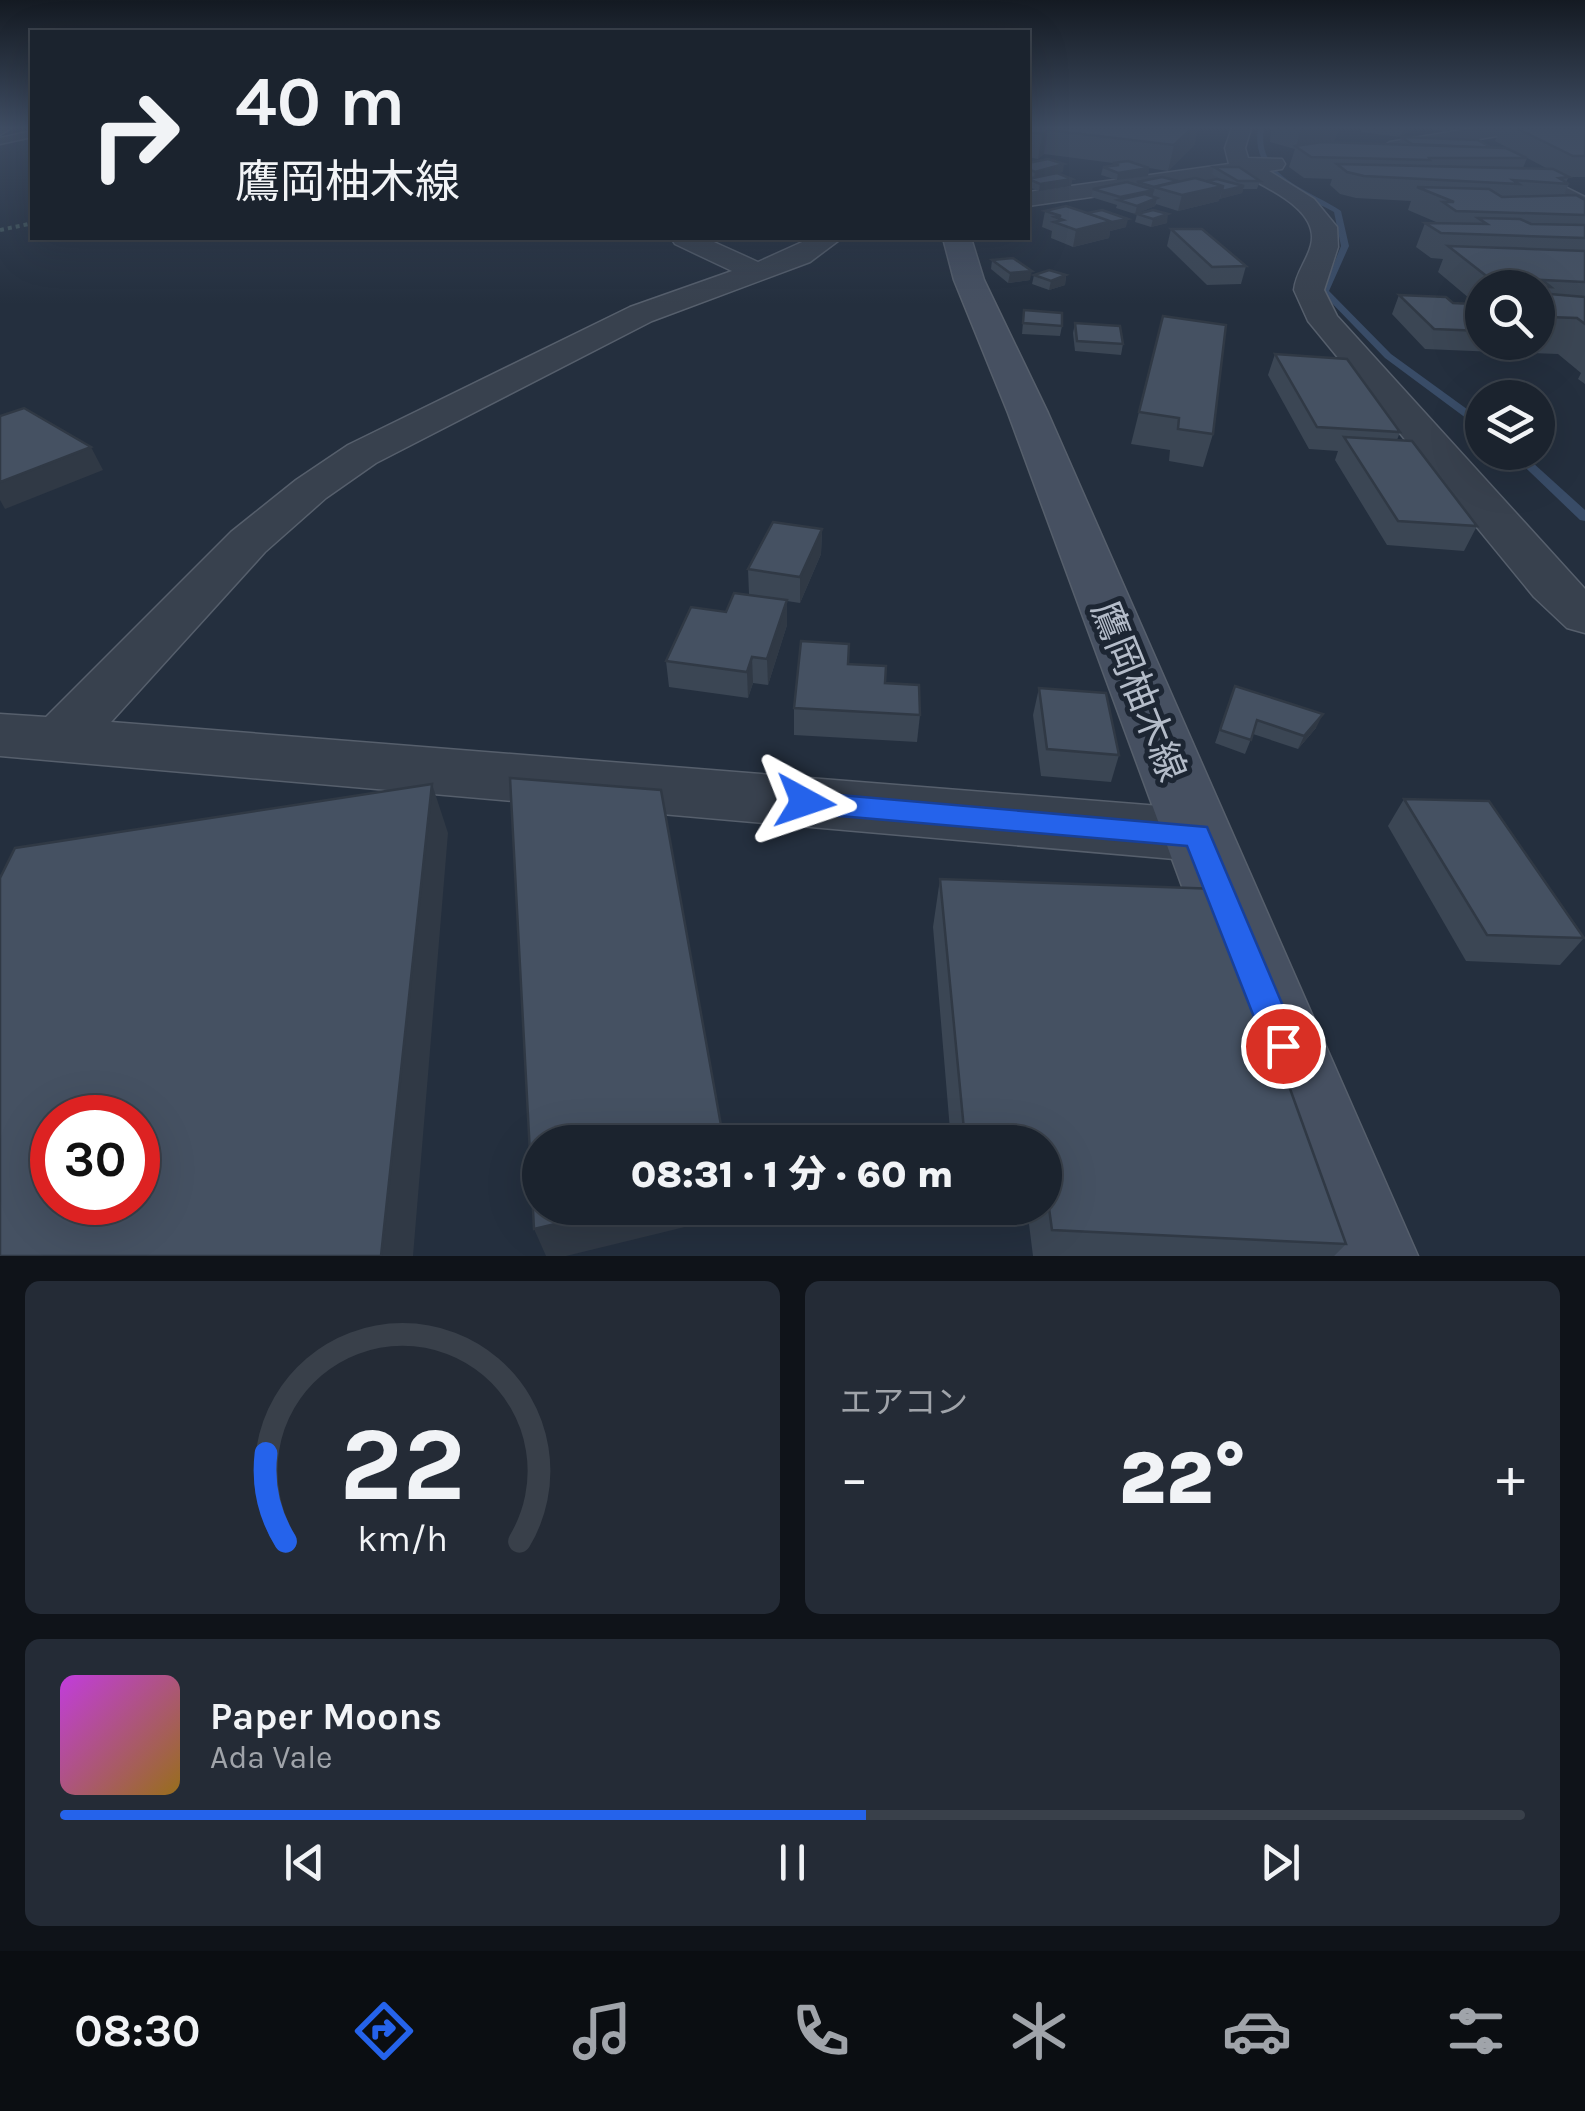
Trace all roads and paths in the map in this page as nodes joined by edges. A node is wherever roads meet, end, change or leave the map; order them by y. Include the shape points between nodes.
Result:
1 (1116, 187) edge
2 (1287, 187) edge
3 (1557, 187) edge
4 (1030, 199) edge
5 (1585, 202) edge
6 (30, 223) edge
7 (0, 230) edge
8 (688, 240) edge
9 (826, 240) edge
10 (958, 240) edge
11 (755, 271) junction
12 (1585, 617) edge
13 (30, 738) edge
14 (1197, 836) junction
15 (1368, 1256) edge

1 - 4 street
2 - 12 street via 1324,227 1310,296 1350,352
3 - 5 lane
6 - 7 path
8 - 11 street
9 - 11 street
10 - 14 main road, 鷹岡柚木線
11 - 13 street via 640,314 362,454 311,488
13 - 14 street
14 - 15 main road, 鷹岡柚木線

